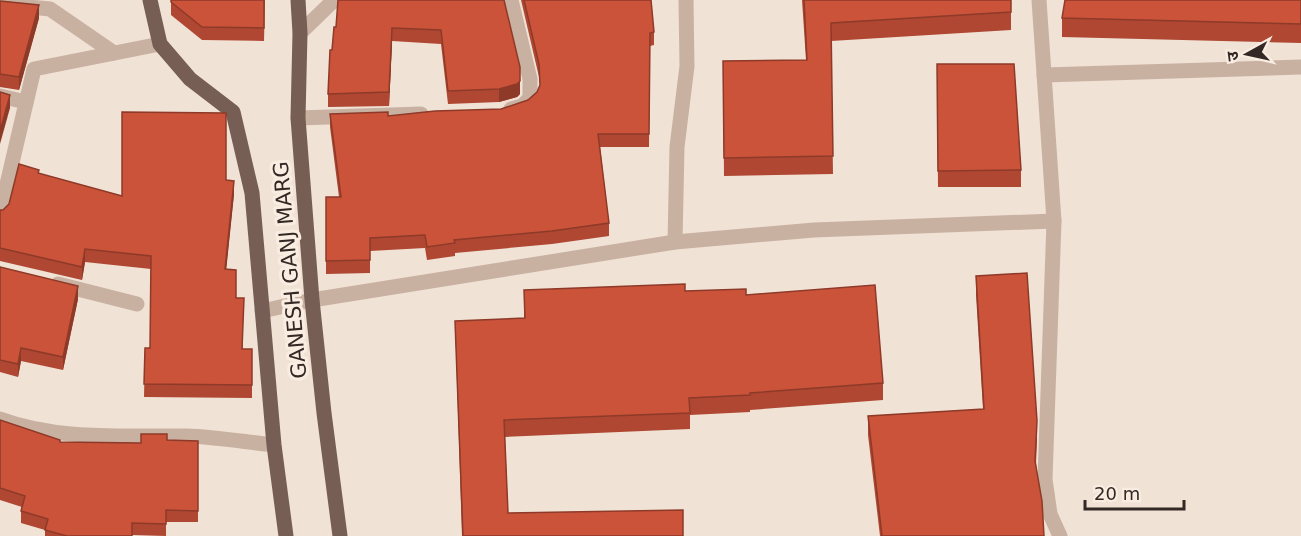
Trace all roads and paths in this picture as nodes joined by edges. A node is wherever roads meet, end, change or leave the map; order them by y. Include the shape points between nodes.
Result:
1 (150, 0) edge
2 (298, 0) edge
3 (334, 0) edge
4 (511, 0) edge
5 (686, 0) edge
6 (1039, 0) edge
7 (0, 4) edge
8 (300, 33) junction
9 (160, 44) junction
10 (114, 53) junction
11 (1301, 67) edge
12 (1044, 75) junction
13 (0, 96) edge
14 (26, 102) junction
15 (500, 111) edge
16 (441, 113) edge
17 (298, 118) junction
18 (0, 214) edge
19 (1054, 221) junction
20 (675, 242) junction
21 (46, 281) edge
22 (312, 300) junction
23 (137, 304) dead end
24 (262, 311) junction
25 (0, 419) edge
26 (274, 446) junction
27 (286, 536) edge
28 (340, 536) edge
29 (1060, 536) edge

1 - 9 main road
2 - 8 main road, GANESH GANJ MARG
3 - 8 street
4 - 15 street via 530,79 530,98 522,106
5 - 20 street via 687,66 677,147
6 - 12 street
7 - 10 street via 50,9
8 - 17 main road, GANESH GANJ MARG
9 - 10 street
9 - 24 main road via 190,79 233,112 252,193
10 - 14 street via 34,69
11 - 12 street
12 - 19 street
13 - 14 street
14 - 18 street
16 - 17 street
17 - 22 main road, GANESH GANJ MARG
19 - 20 street via 813,230
19 - 29 street via 1045,479 1050,514
20 - 22 street
21 - 23 street
22 - 24 street
22 - 28 main road, GANESH GANJ MARG
24 - 26 main road
25 - 26 street via 76,435 189,436
26 - 27 main road

